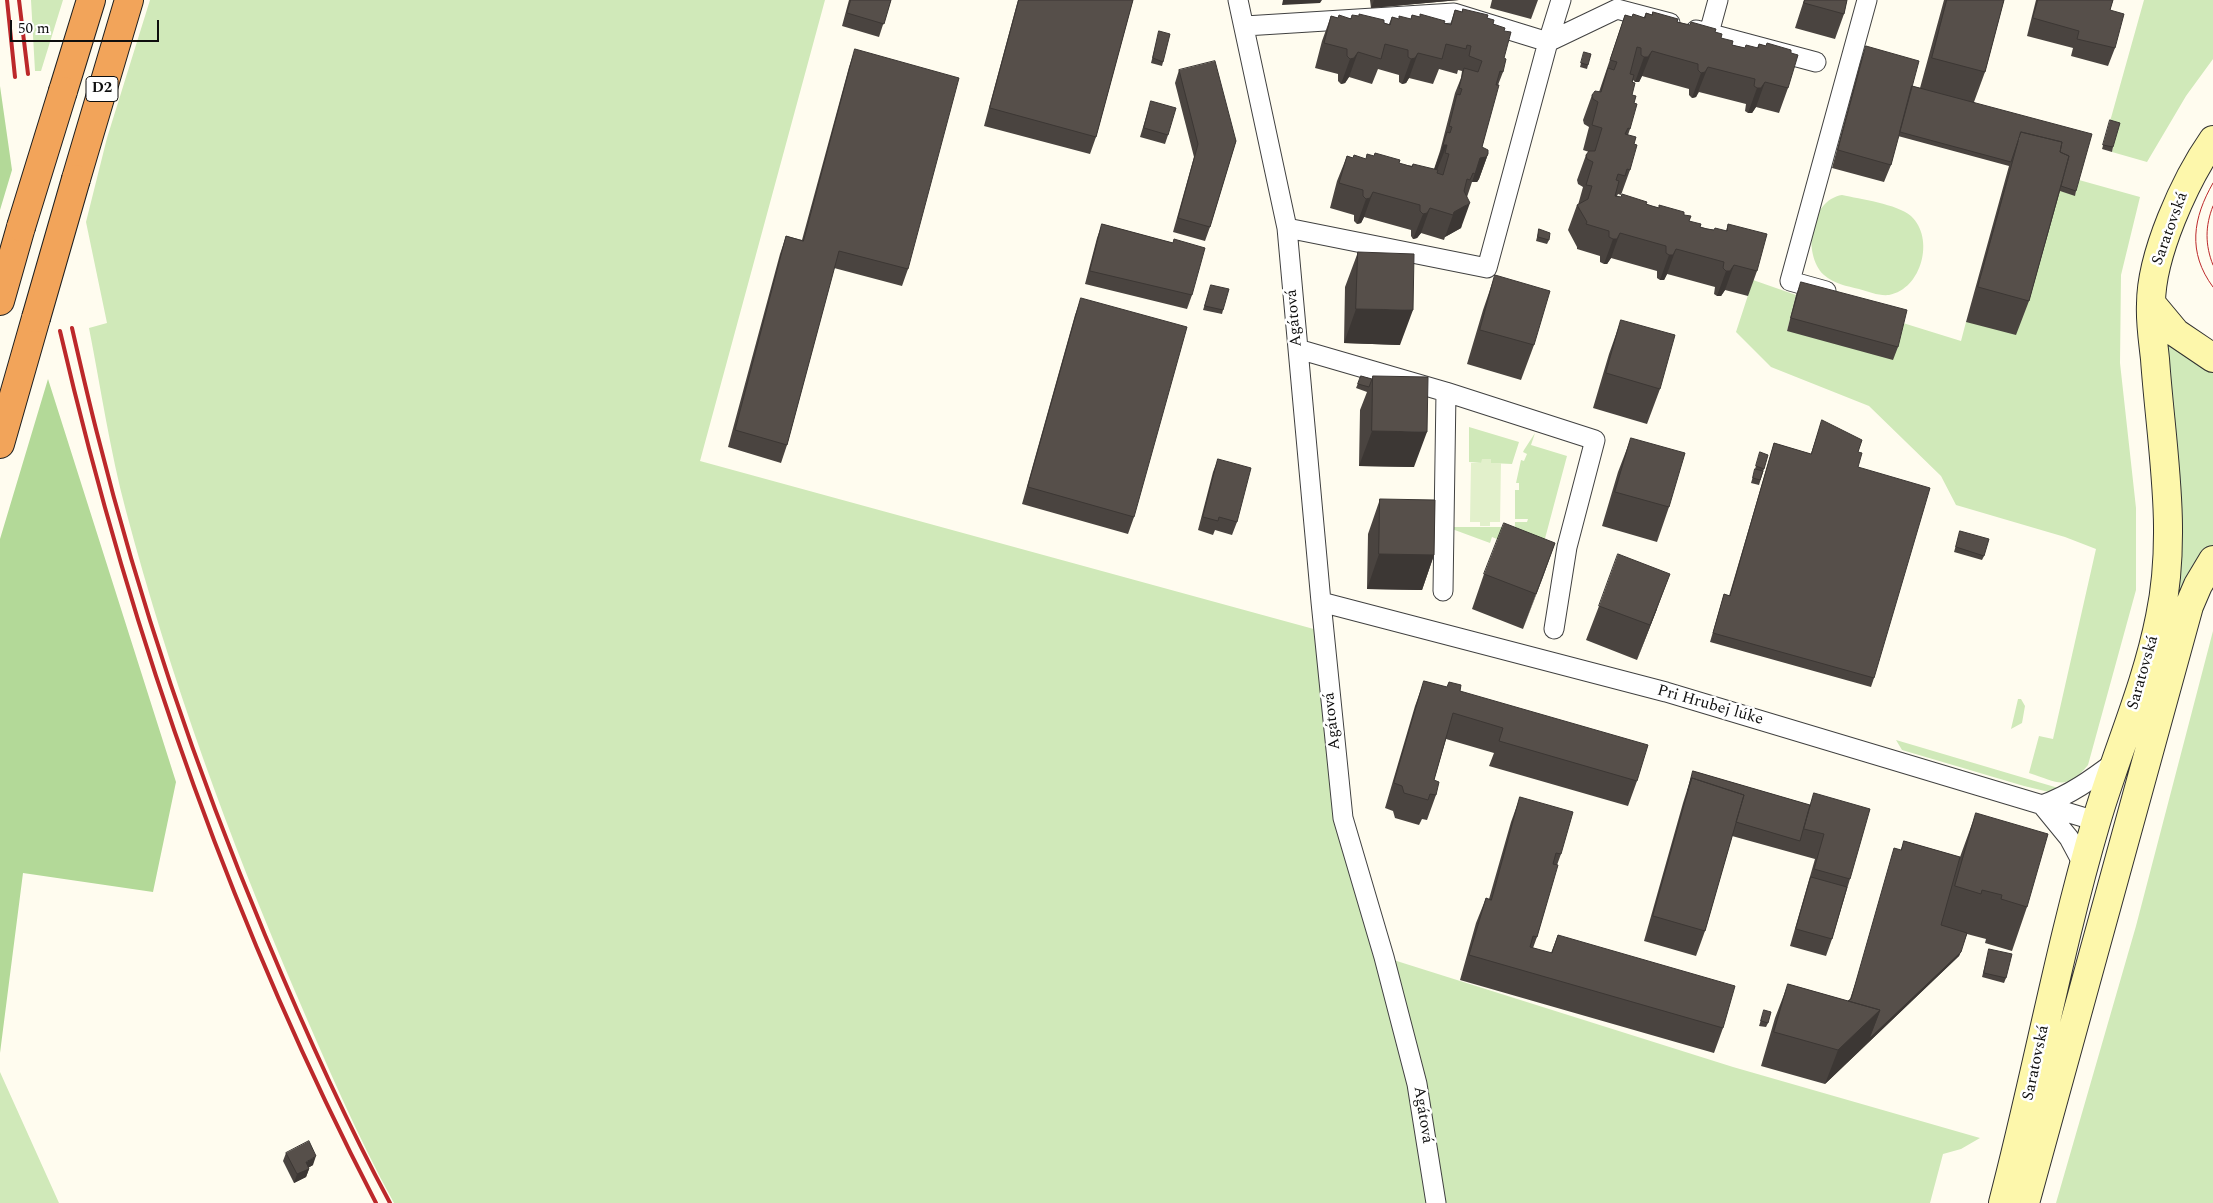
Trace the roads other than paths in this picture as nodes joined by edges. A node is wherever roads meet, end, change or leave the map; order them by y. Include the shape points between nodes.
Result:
1 (91, 0) edge
2 (129, 0) edge
3 (1238, 0) edge
4 (1561, 0) edge
5 (1718, 0) edge
6 (1867, 0) edge
7 (1245, 26) junction
8 (1709, 33) junction
9 (1548, 42) junction
10 (1816, 62) dead end
11 (2213, 140) edge
12 (1287, 228) junction
13 (1846, 297) edge
14 (0, 301) edge
15 (2151, 304) junction
16 (1298, 349) junction
17 (2213, 358) edge
18 (1446, 392) junction
19 (0, 444) edge
20 (2213, 560) edge
21 (1443, 591) dead end
22 (1321, 602) junction
23 (1554, 629) dead end
24 (2117, 760) junction
25 (2042, 805) junction
26 (2132, 813) junction
27 (2096, 821) junction
28 (2118, 860) junction
29 (2084, 866) junction
30 (1436, 1203) edge
31 (2002, 1203) edge
32 (2025, 1203) edge

1 - 14 highway, D2, bridge
2 - 19 highway, D2, bridge
3 - 7 street, Agátová
4 - 9 street
5 - 8 street
6 - 13 street via 1790,280
7 - 9 street via 1454,13
7 - 12 street, Agátová
8 - 9 street via 1617,9
8 - 10 street
9 - 12 street via 1487,268
11 - 15 main road, Saratovská via 2187,185 2168,231 2157,262
12 - 16 street, Agátová
15 - 17 main road via 2176,333
15 - 24 main road, Saratovská via 2168,520 2168,565 2148,668
16 - 18 street
16 - 22 street, Agátová
18 - 21 street
18 - 23 street via 1595,440 1568,547
20 - 26 main road, Saratovská via 2190,606
22 - 25 street, Pri Hrubej lúke via 1666,692
22 - 30 street, Agátová via 1343,818 1417,1084
24 - 25 street via 2063,798
24 - 27 main road, Saratovská
25 - 27 street, Pri Hrubej lúke
25 - 29 street via 2069,838
26 - 27 main road
26 - 28 main road, Saratovská
27 - 28 main road
27 - 29 main road, Saratovská
28 - 32 main road, Saratovská
29 - 31 main road, Saratovská

